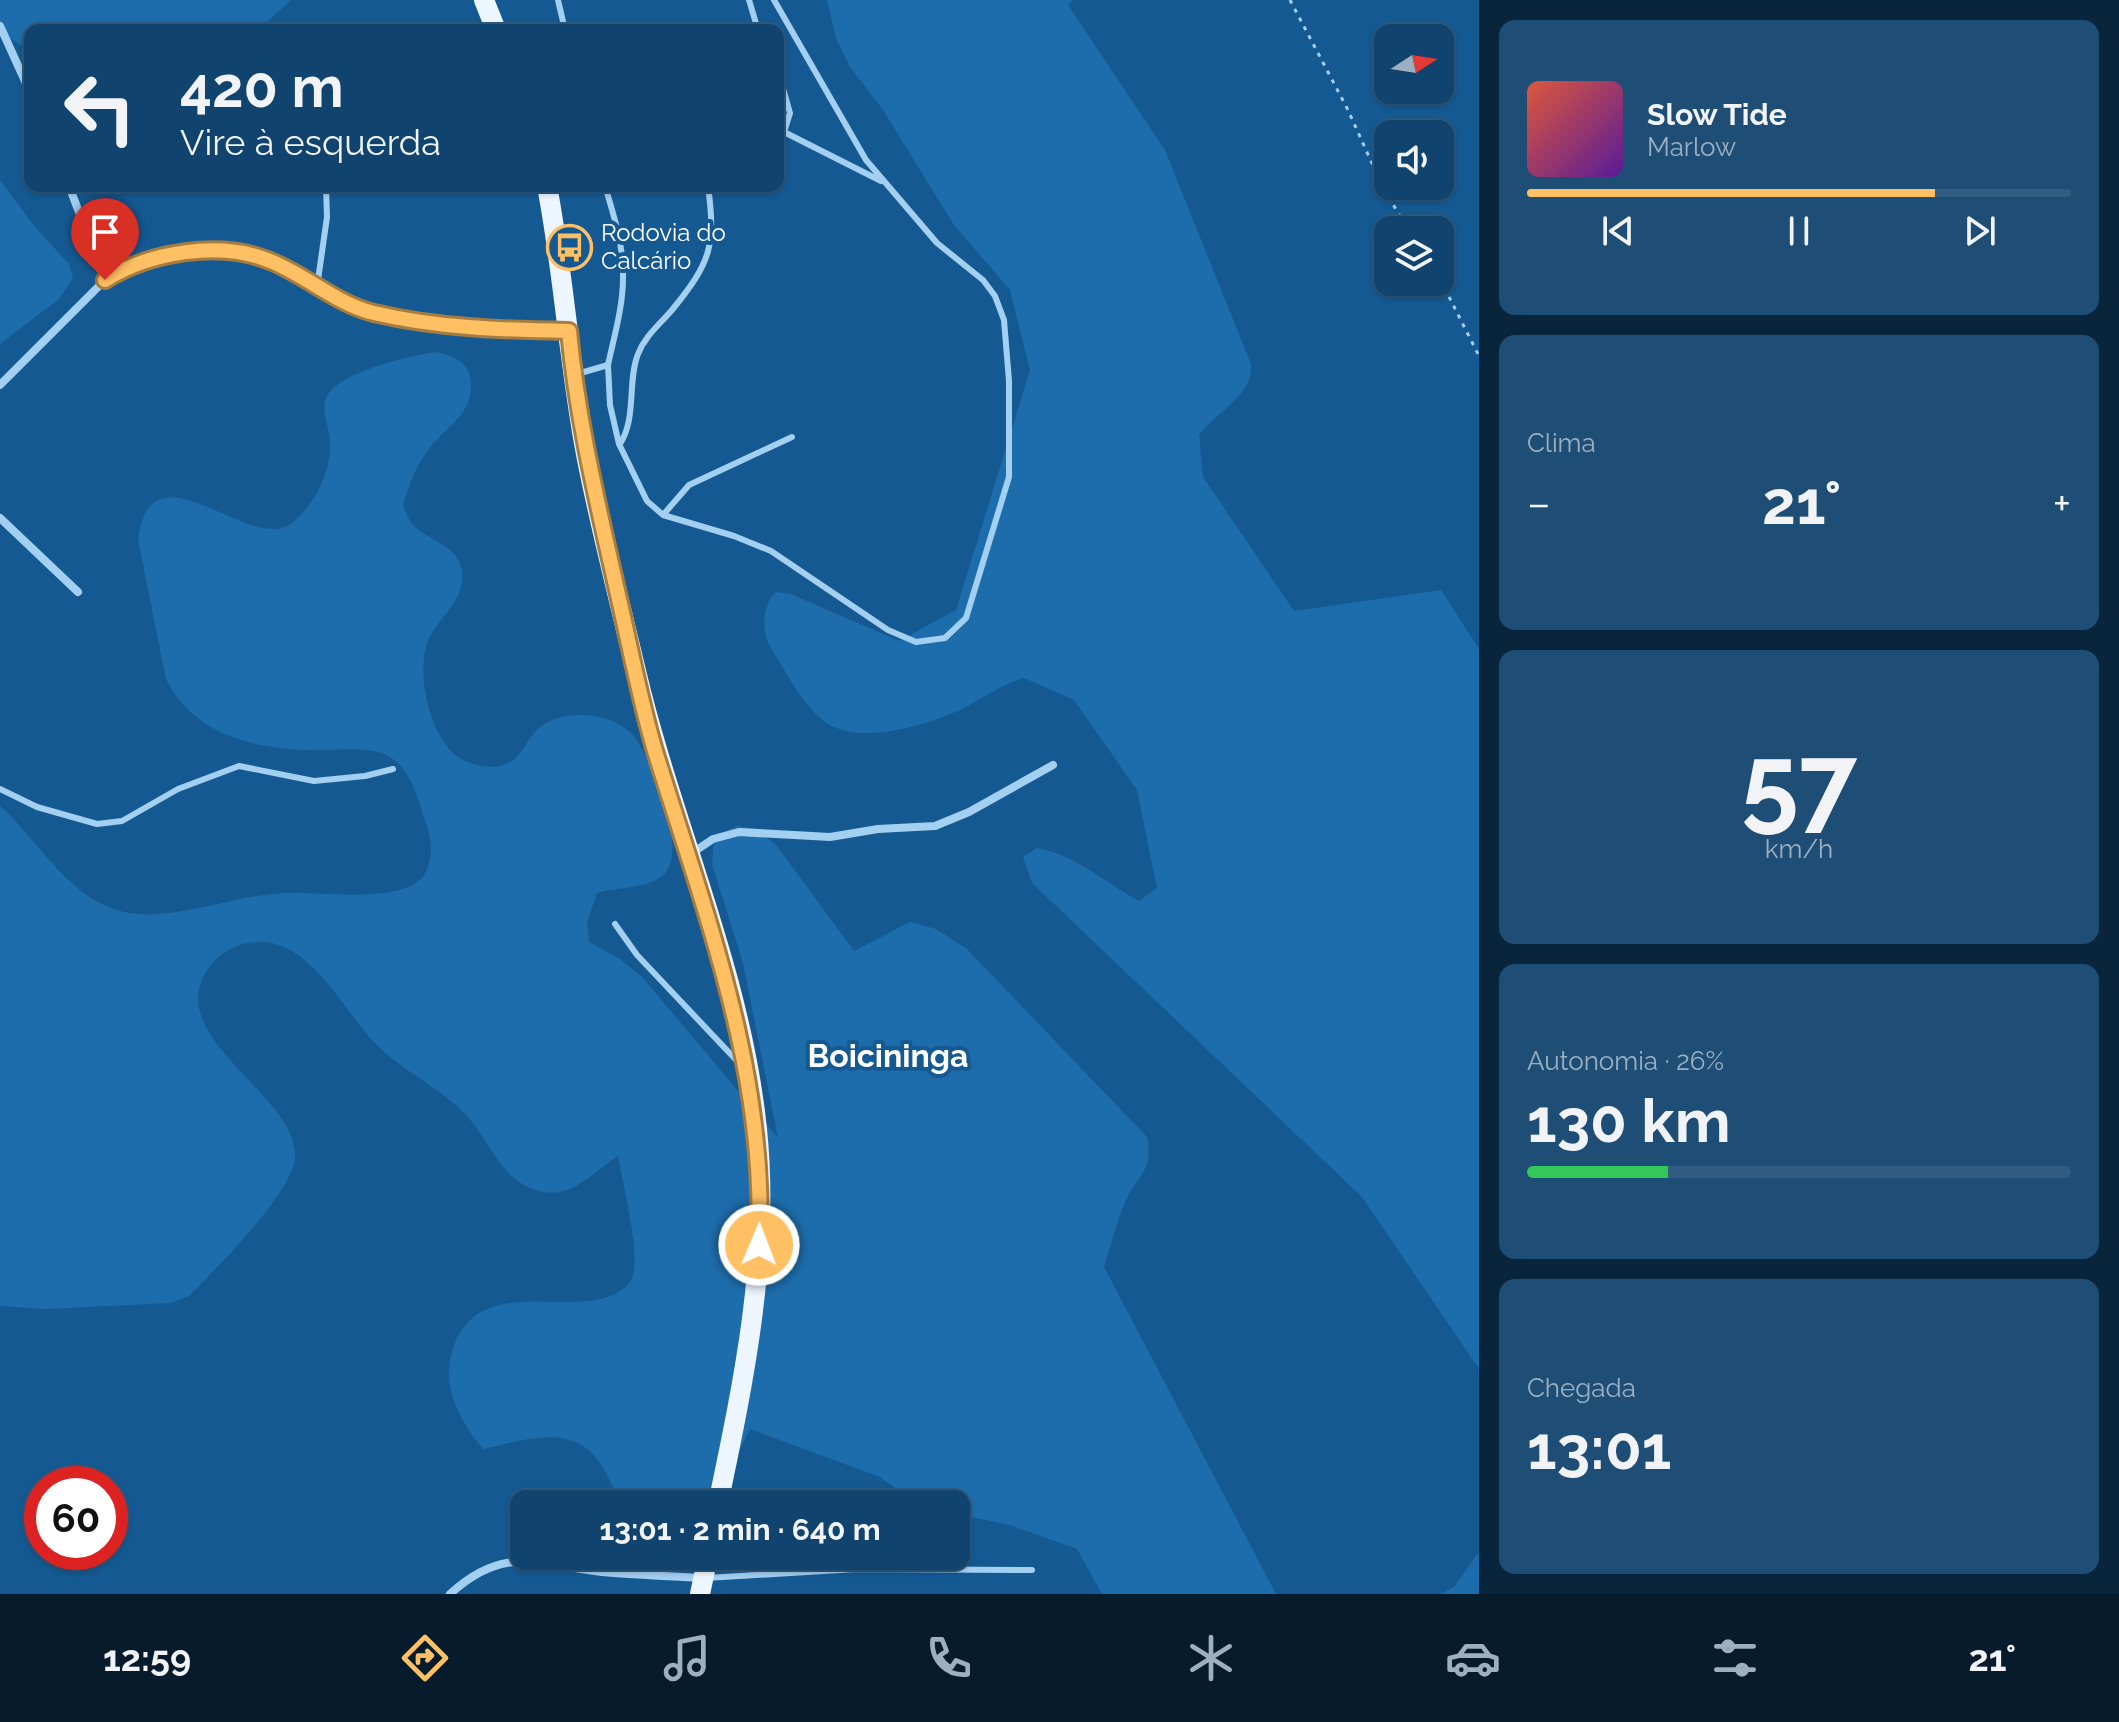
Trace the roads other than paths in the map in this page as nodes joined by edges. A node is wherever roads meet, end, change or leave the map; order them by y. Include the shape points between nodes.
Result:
1 (484, 0) edge
2 (558, 0) edge
3 (749, 0) edge
4 (774, 0) edge
5 (494, 24) edge
6 (564, 24) edge
7 (756, 24) edge
8 (0, 26) edge
9 (24, 79) edge
10 (784, 92) edge
11 (784, 126) edge
12 (784, 134) edge
13 (884, 183) junction
14 (71, 192) edge
15 (326, 192) edge
16 (548, 192) edge
17 (607, 192) edge
18 (709, 192) edge
19 (105, 280) junction
20 (317, 287) junction
21 (569, 331) junction
22 (608, 365) junction
23 (574, 375) junction
24 (0, 385) edge
25 (792, 437) dead end
26 (619, 444) junction
27 (663, 515) junction
28 (0, 518) edge
29 (78, 592) dead end
30 (1053, 765) dead end
31 (393, 769) dead end
32 (0, 789) edge
33 (688, 855) junction
34 (615, 924) dead end
35 (746, 1071) junction
36 (721, 1490) edge
37 (1032, 1570) dead end
38 (701, 1586) edge
39 (450, 1594) edge

1 - 5 main road
2 - 6 lane
3 - 7 lane
4 - 13 lane
8 - 9 street
10 - 11 lane via 790,113
12 - 13 lane
13 - 27 lane via 937,243 983,280 1004,320 1009,477 966,618 945,638 916,642 888,630 771,551
14 - 19 street
15 - 20 lane
16 - 21 main road
17 - 22 lane via 620,239 623,279
18 - 26 lane via 711,250 638,354 628,425
19 - 20 street via 148,260 219,251 270,261
19 - 24 street
20 - 21 street via 373,313 493,330
21 - 23 main road
22 - 23 lane
22 - 26 lane
23 - 33 main road via 586,454 654,747
25 - 27 lane via 689,485
26 - 27 lane via 647,501
28 - 29 street
30 - 33 street via 935,826 830,837 739,832 713,839
31 - 32 lane via 314,781 239,766 178,789 122,821 97,824 37,807
33 - 35 main road via 723,967
34 - 35 lane via 637,955
35 - 36 main road via 757,1128 756,1304
37 - 38 lane via 857,1569
38 - 39 street via 517,1559 491,1565

